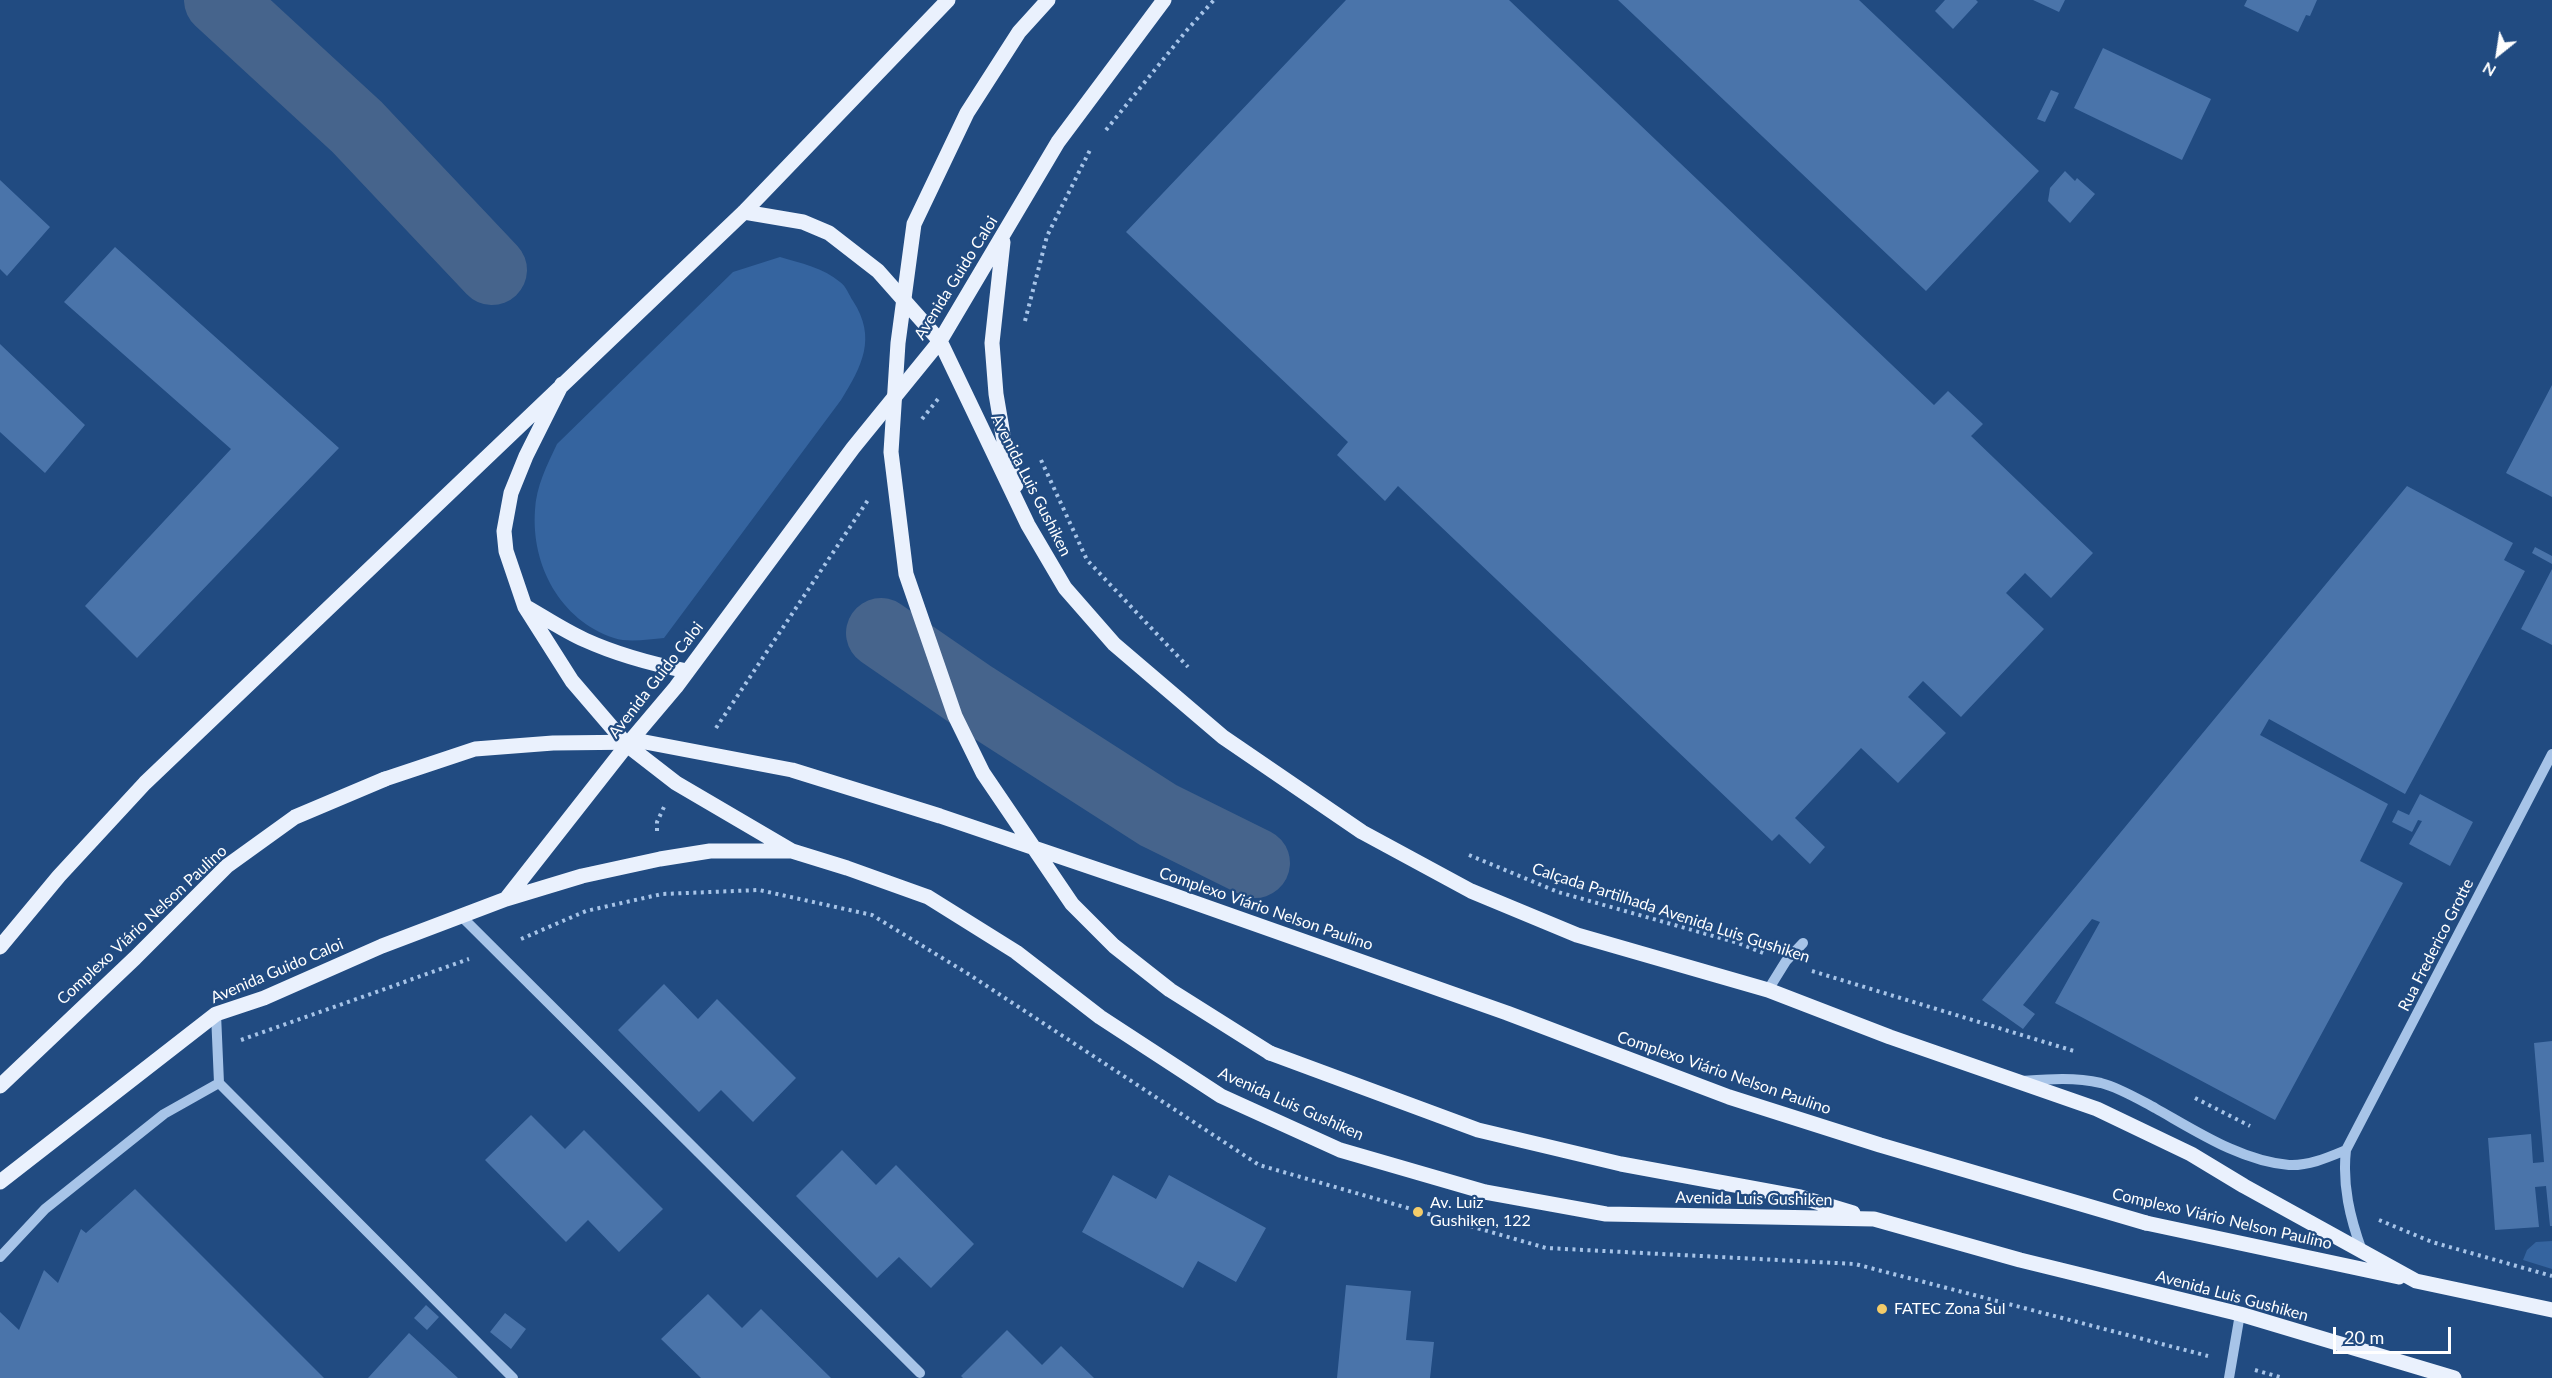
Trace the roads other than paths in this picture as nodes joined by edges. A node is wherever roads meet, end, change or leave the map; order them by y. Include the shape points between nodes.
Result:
1 (948, 0) edge
2 (1048, 0) edge
3 (1164, 0) edge
4 (744, 212) junction
5 (1003, 238) junction
6 (940, 341) junction
7 (562, 384) junction
8 (1028, 525) junction
9 (525, 607) junction
10 (687, 672) junction
11 (627, 745) junction
12 (2552, 754) edge
13 (792, 851) junction
14 (506, 899) junction
15 (461, 916) junction
16 (1803, 944) dead end
17 (0, 947) edge
18 (1768, 990) junction
19 (216, 1014) junction
20 (2020, 1081) junction
21 (219, 1083) junction
22 (0, 1086) edge
23 (2346, 1150) junction
24 (0, 1182) edge
25 (1874, 1219) junction
26 (2362, 1251) junction
27 (0, 1257) edge
28 (2416, 1281) junction
29 (2552, 1310) edge
30 (2240, 1314) junction
31 (921, 1373) dead end
32 (513, 1378) edge
33 (2229, 1378) edge
34 (2454, 1378) edge

1 - 4 main road
2 - 25 main road, bridge via 1019,32 967,113 914,224 898,343 891,452 906,574 955,716 983,773 1072,904 1114,946 1170,990 1270,1053 1478,1130 1621,1164 1800,1197
3 - 5 main road, Avenida Guido Caloi via 1058,142
4 - 6 main road, Avenida Luis Gushiken via 803,222 829,233 878,271
4 - 7 main road
5 - 6 main road, Avenida Guido Caloi
5 - 8 main road via 992,343 996,394 1004,441
6 - 8 main road, Avenida Luis Gushiken
6 - 10 main road, Avenida Guido Caloi via 853,448
7 - 9 main road, Avenida Luis Gushiken via 526,456 506,514 506,551
7 - 17 main road via 146,783 59,876
8 - 18 main road, Avenida Luis Gushiken via 1065,588 1114,644 1223,737 1362,832 1471,891 1577,935
9 - 10 main road via 583,640 648,664
9 - 11 main road, Avenida Luis Gushiken via 572,681
10 - 11 main road, Avenida Guido Caloi
11 - 13 main road, Avenida Luis Gushiken via 676,783
11 - 14 main road, Avenida Guido Caloi
12 - 23 street, Rua Frederico Grotte
13 - 14 main road via 710,851 660,859 582,876
13 - 25 main road, Avenida Luis Gushiken via 928,897 1016,952 1100,1017 1221,1096 1340,1150 1485,1192 1606,1214
14 - 15 main road, Avenida Guido Caloi
15 - 19 main road, Avenida Guido Caloi
15 - 31 street
16 - 18 street
18 - 20 main road, Avenida Luis Gushiken
19 - 21 street
19 - 24 main road, Avenida Guido Caloi
20 - 23 street via 2067,1078 2102,1084 2256,1159 2291,1165 2317,1162
20 - 26 main road, Avenida Luis Gushiken via 2097,1109 2191,1154
21 - 27 street via 164,1114 45,1209
21 - 32 street
22 - 28 main road, Complexo Viário Nelson Paulino, bridge via 227,866 295,817 385,779 476,749 645,742 792,771 940,816 1473,1001 1729,1096 1880,1145 2146,1223
23 - 26 street, Rua Frederico Grotte via 2346,1195
25 - 30 main road, Avenida Luis Gushiken via 2020,1260
26 - 28 main road, Avenida Luis Gushiken
28 - 29 main road, Avenida Luis Gushiken
30 - 33 street
30 - 34 main road, Avenida Luis Gushiken

